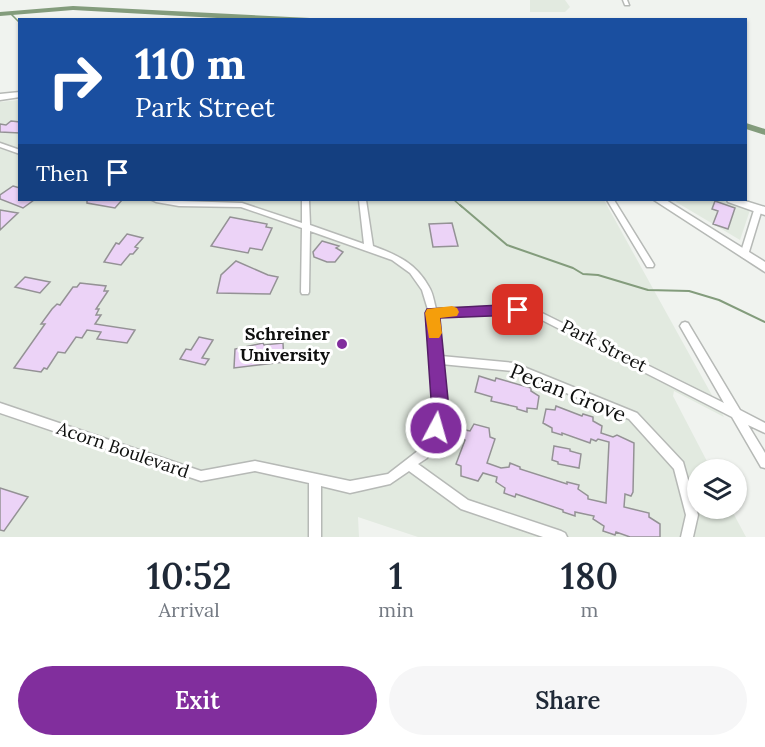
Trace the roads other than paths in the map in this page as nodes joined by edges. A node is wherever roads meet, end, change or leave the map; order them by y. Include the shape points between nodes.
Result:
1 (18, 94) edge
2 (0, 97) edge
3 (0, 145) edge
4 (18, 151) edge
5 (162, 201) edge
6 (306, 201) edge
7 (363, 201) edge
8 (612, 201) edge
9 (661, 201) edge
10 (735, 201) edge
11 (762, 210) edge
12 (305, 226) junction
13 (369, 248) junction
14 (744, 255) junction
15 (650, 265) dead end
16 (765, 268) edge
17 (305, 292) dead end
18 (432, 313) junction
19 (685, 326) dead end
20 (436, 360) junction
21 (0, 408) edge
22 (736, 413) junction
23 (765, 428) edge
24 (765, 463) edge
25 (409, 464) junction
26 (315, 480) junction
27 (315, 537) edge
28 (561, 537) edge
29 (687, 537) edge

1 - 2 main road
3 - 4 street
5 - 12 street, Acorn Boulevard via 242,205
6 - 12 street
7 - 13 street
8 - 15 street
9 - 14 main road
10 - 11 main road
11 - 14 street
12 - 13 street, Acorn Boulevard
12 - 17 street
13 - 18 street, Acorn Boulevard via 413,271 426,289
14 - 16 main road
18 - 20 street, Acorn Boulevard
18 - 22 street, Park Street via 503,309 532,312
19 - 22 street
20 - 25 street, Acorn Boulevard via 436,428 423,454
20 - 29 street, Pecan Grove via 514,367 633,416 679,466 692,515
21 - 26 street, Acorn Boulevard via 201,476 255,466
22 - 23 street, Park Street
22 - 24 street
25 - 26 street, Acorn Boulevard via 390,479 350,487
25 - 28 street via 465,505
26 - 27 street

